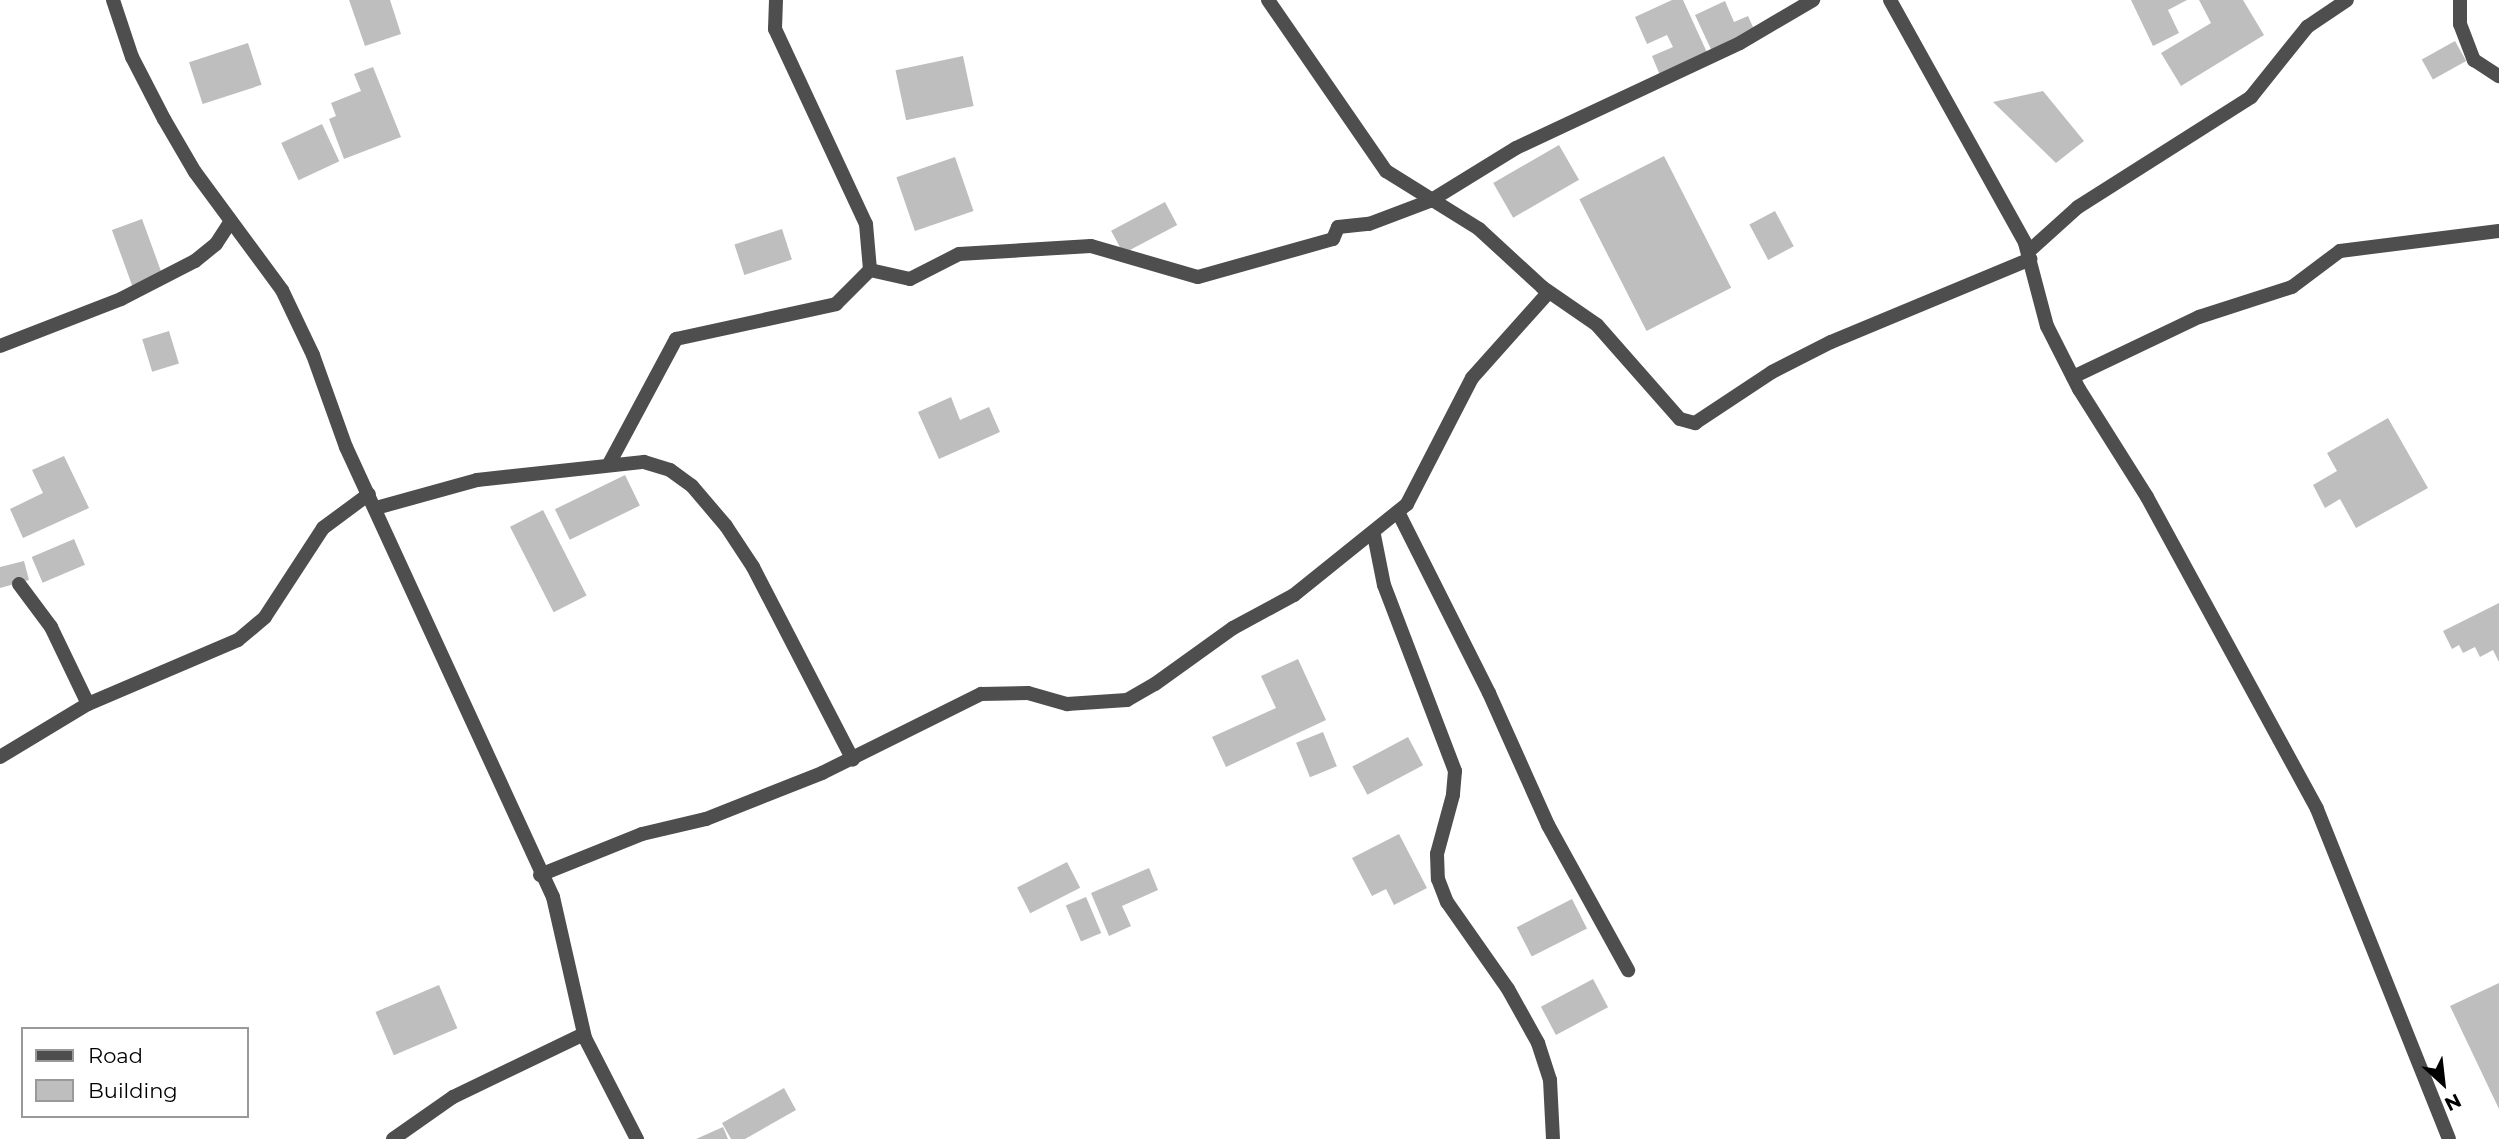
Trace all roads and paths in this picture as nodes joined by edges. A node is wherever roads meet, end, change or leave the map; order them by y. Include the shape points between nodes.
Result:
1 (113, 0) edge
2 (776, 0) edge
3 (1268, 0) edge
4 (1813, 0) edge
5 (1891, 0) edge
6 (2347, 0) edge
7 (2460, 0) edge
8 (2499, 76) edge
9 (1430, 201) junction
10 (231, 221) junction
11 (2499, 231) edge
12 (2029, 256) junction
13 (870, 270) junction
14 (1549, 292) junction
15 (0, 346) edge
16 (2073, 377) junction
17 (609, 464) junction
18 (372, 501) junction
19 (1398, 512) junction
20 (1374, 535) junction
21 (19, 584) dead end
22 (88, 704) junction
23 (0, 757) edge
24 (853, 760) junction
25 (540, 874) junction
26 (1628, 970) dead end
27 (584, 1034) junction
28 (393, 1139) edge
29 (637, 1139) edge
30 (1553, 1139) edge
31 (2449, 1139) edge

1 - 10 street via 132,57 164,119
2 - 13 street via 775,29 866,224
3 - 9 street via 1386,171
4 - 9 street via 1740,43 1516,148
5 - 12 street
6 - 12 street via 2307,27 2251,97 2078,207
7 - 8 street via 2460,24 2474,60
9 - 13 street via 1369,224 1338,228 1332,239 1198,277 1091,246 959,254 909,279
9 - 14 street via 1479,229
10 - 15 street via 216,244 195,261 121,299
10 - 18 street via 282,290
11 - 16 street via 2340,251 2292,287 2199,317
12 - 14 street via 1831,342 1772,372 1695,422 1680,419 1597,325
12 - 16 street via 2043,316
13 - 17 street via 836,304 676,339
14 - 19 street via 1472,378 1407,504
16 - 31 street via 2147,497 2317,809
17 - 18 street via 477,480
17 - 24 street via 644,461 670,470 692,486 726,526 779,611
18 - 22 street via 323,528 265,617 238,640
18 - 25 street
19 - 20 street
19 - 26 street via 1548,825
20 - 24 street via 1294,595 1233,628 1127,699 1067,704 1028,692 981,694
20 - 30 street via 1384,585 1455,771 1454,795 1437,854 1438,879 1447,902 1508,989 1538,1043 1550,1080
21 - 22 street via 51,627
22 - 23 street
24 - 25 street via 728,811 642,834
25 - 27 street via 553,897
27 - 28 street via 453,1097
27 - 29 street

